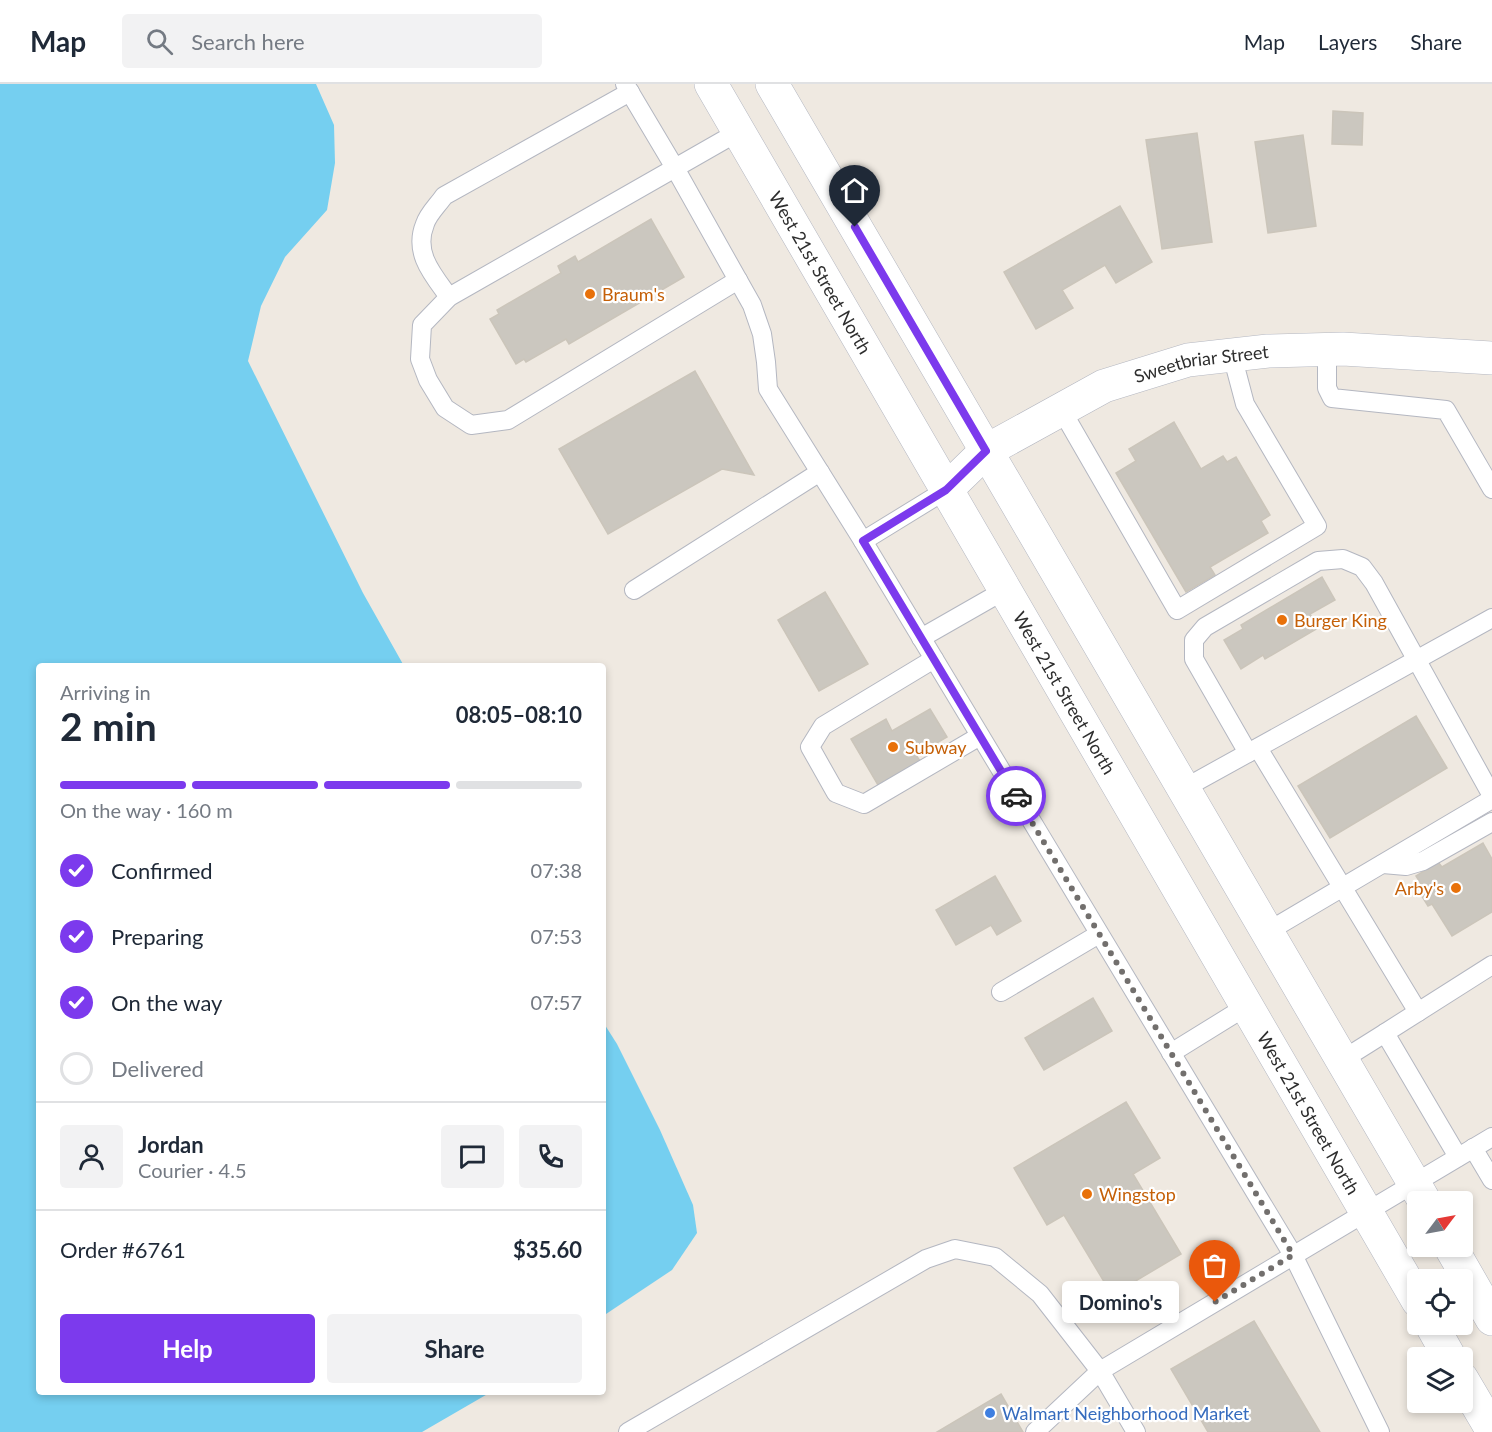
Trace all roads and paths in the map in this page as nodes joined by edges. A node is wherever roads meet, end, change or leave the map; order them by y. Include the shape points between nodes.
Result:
1 (711, 84) edge
2 (772, 84) edge
3 (628, 88) edge
4 (738, 132) junction
5 (675, 168) junction
6 (738, 280) junction
7 (449, 297) junction
8 (1327, 350) junction
9 (1232, 355) junction
10 (1492, 358) edge
11 (1061, 409) junction
12 (986, 451) junction
13 (820, 472) junction
14 (1492, 489) edge
15 (946, 490) junction
16 (863, 541) junction
17 (634, 590) dead end
18 (1005, 590) junction
19 (1492, 618) edge
20 (921, 638) junction
21 (934, 659) junction
22 (1416, 660) junction
23 (980, 735) junction
24 (1253, 750) junction
25 (1183, 789) junction
26 (1492, 798) edge
27 (1492, 822) edge
28 (1383, 864) junction
29 (1343, 888) junction
30 (1267, 932) junction
31 (1099, 934) junction
32 (1492, 965) edge
33 (1001, 992) dead end
34 (1247, 1006) junction
35 (1418, 1012) junction
36 (1385, 1033) junction
37 (1171, 1053) junction
38 (1342, 1059) junction
39 (1492, 1138) edge
40 (1466, 1153) junction
41 (1492, 1180) edge
42 (1418, 1191) edge
43 (1420, 1191) edge
44 (1407, 1197) edge
45 (1366, 1212) junction
46 (1293, 1255) junction
47 (1456, 1257) edge
48 (1407, 1282) edge
49 (1492, 1319) edge
50 (1100, 1371) junction
51 (1473, 1400) edge
52 (1487, 1426) edge
53 (628, 1432) edge
54 (1035, 1432) edge
55 (1136, 1432) edge
56 (1380, 1432) edge

1 - 4 main road, West 21st Street North
2 - 12 main road
3 - 5 lane
3 - 7 lane via 444,196 425,222 420,242 427,266
4 - 5 lane
4 - 15 main road, West 21st Street North
5 - 6 lane
5 - 7 lane
6 - 7 lane via 508,420 471,425 445,408 420,359 422,325
6 - 13 lane via 762,334 768,389
8 - 9 main road, Sweetbriar Street
8 - 10 main road, Sweetbriar Street
8 - 14 lane via 1327,388 1332,398 1446,410
9 - 11 main road, Sweetbriar Street via 1188,360 1104,386
9 - 11 lane via 1245,404 1317,526 1177,610
11 - 12 main road, Sweetbriar Street
12 - 15 main road, Sweetbriar Street
12 - 25 main road
13 - 16 lane
13 - 17 lane
15 - 16 lane
15 - 18 main road, West 21st Street North
16 - 20 lane
18 - 20 lane
18 - 34 main road, West 21st Street North
19 - 22 lane
20 - 21 lane
21 - 23 lane
21 - 23 lane via 823,726 810,747 836,794 864,804
22 - 24 lane
22 - 24 lane via 1362,567 1343,560 1318,561 1205,627 1194,640 1194,659
22 - 26 lane
23 - 31 lane
24 - 25 lane
24 - 29 lane
25 - 30 main road
26 - 28 lane
27 - 28 lane via 1423,861 1406,866
28 - 29 lane
29 - 30 lane
29 - 35 lane
30 - 38 main road
31 - 33 lane
31 - 37 lane
32 - 35 lane
34 - 37 lane
34 - 45 main road, West 21st Street North
35 - 36 lane
36 - 38 lane
36 - 40 lane
37 - 46 lane
38 - 42 main road
39 - 40 lane
40 - 41 lane
40 - 43 lane
44 - 45 lane
45 - 46 lane
45 - 48 main road, West 21st Street North
46 - 50 lane
46 - 56 lane
47 - 49 main road
50 - 53 lane via 1040,1294 995,1257 955,1249 927,1259
50 - 54 lane
50 - 55 lane
51 - 52 main road

